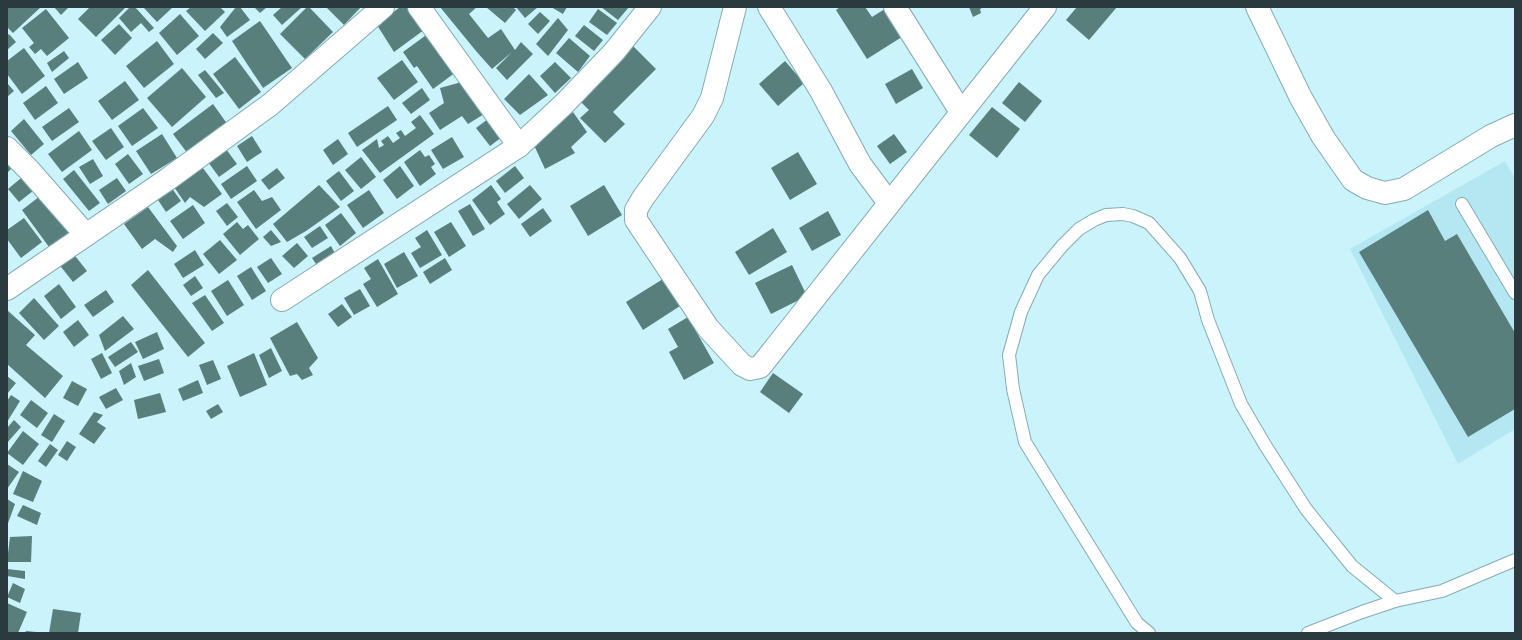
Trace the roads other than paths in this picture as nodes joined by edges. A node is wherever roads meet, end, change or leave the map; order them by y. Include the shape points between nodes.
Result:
1 (383, 7) edge
2 (419, 7) edge
3 (650, 7) edge
4 (734, 7) edge
5 (769, 7) edge
6 (895, 7) edge
7 (1257, 7) edge
8 (1034, 12) edge
9 (961, 112) junction
10 (1515, 125) edge
11 (519, 146) junction
12 (7, 148) edge
13 (889, 203) junction
14 (1462, 204) dead end
15 (86, 235) junction
16 (7, 289) edge
17 (1515, 293) edge
18 (282, 300) dead end
19 (1515, 560) edge
20 (1395, 601) junction
21 (1149, 633) edge
22 (1308, 633) edge

1 - 15 street via 271,104
2 - 11 street
3 - 11 street via 614,52
4 - 13 street via 709,104 636,210 636,220 708,328 742,365 750,368 760,366
5 - 13 street via 821,91 860,164
6 - 9 street
7 - 10 street via 1323,137 1353,180 1367,188 1385,193 1404,189 1491,136
8 - 9 street
9 - 13 street
11 - 18 street
12 - 15 street
14 - 17 lane
15 - 16 street
19 - 20 lane via 1442,591
20 - 21 lane via 1352,566 1306,509 1265,445 1242,404 1208,320 1200,291 1180,258 1149,223 1123,214 1106,215 1079,229 1038,275 1021,312 1009,355 1013,389 1025,442 1137,623
20 - 22 lane

